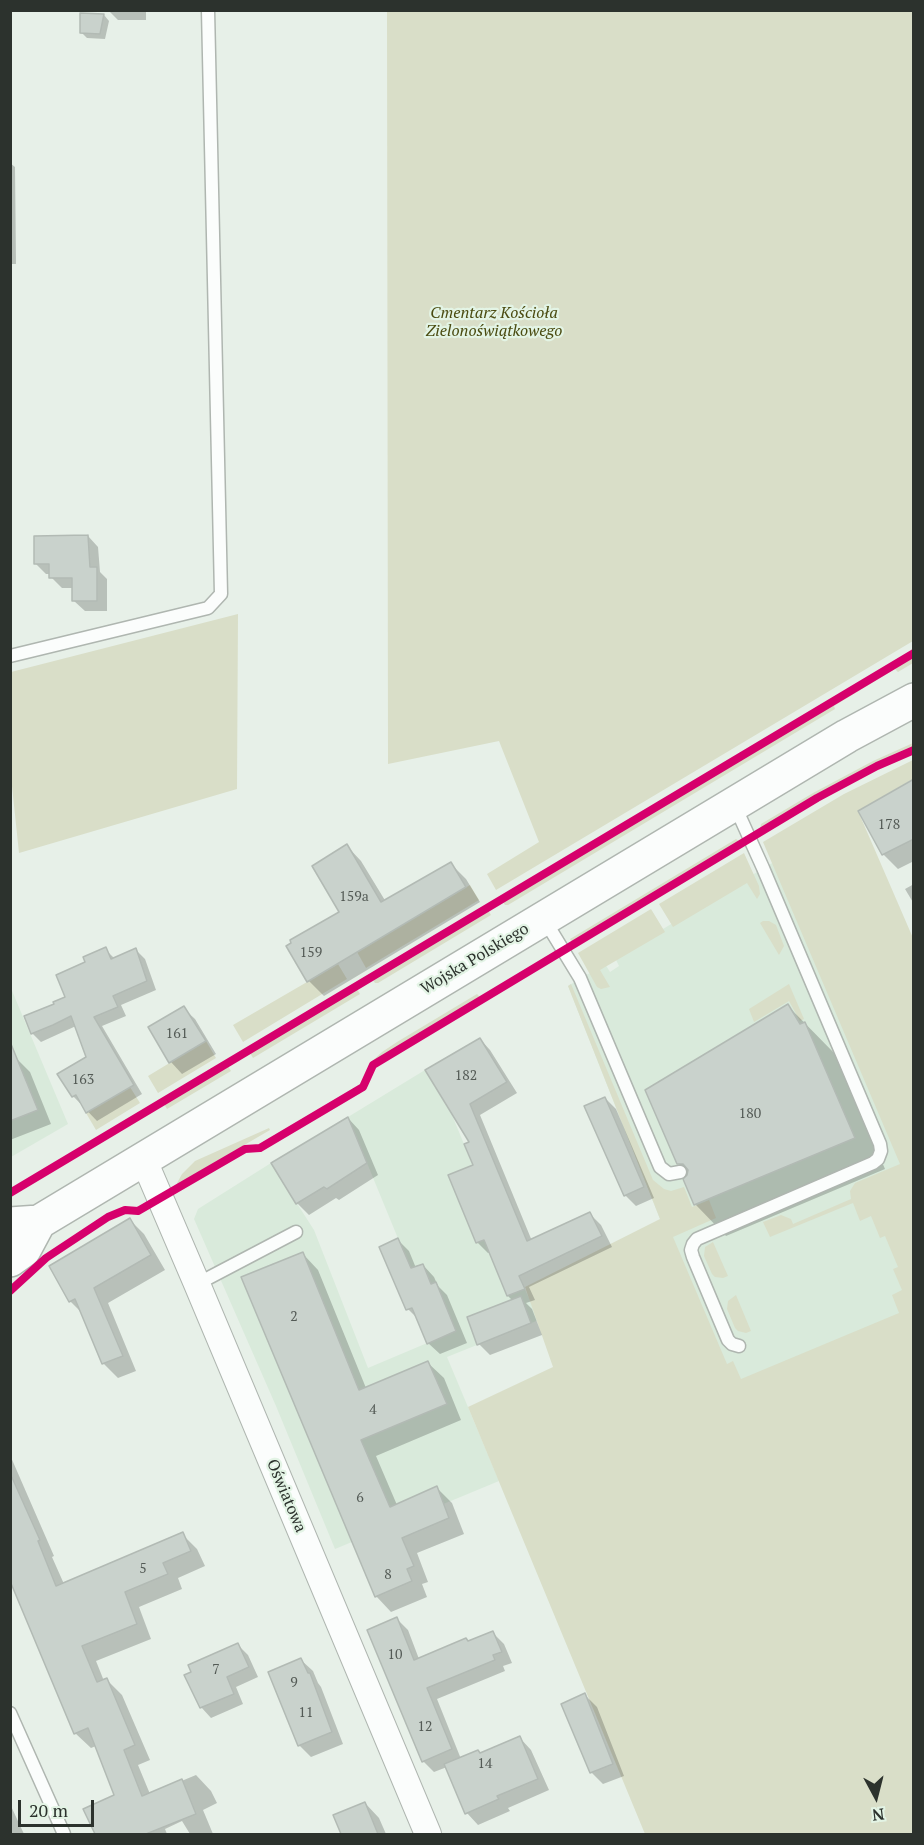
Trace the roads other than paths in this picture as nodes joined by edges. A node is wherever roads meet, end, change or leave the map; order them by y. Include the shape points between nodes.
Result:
1 (208, 10) edge
2 (10, 656) edge
3 (914, 700) edge
4 (734, 804) junction
5 (543, 918) junction
6 (143, 1158) junction
7 (680, 1172) dead end
8 (25, 1223) edge
9 (296, 1232) dead end
10 (10, 1260) edge
11 (197, 1284) junction
12 (739, 1346) dead end
13 (10, 1713) edge
14 (64, 1834) edge
15 (428, 1834) edge

1 - 2 lane via 221,594 208,608
3 - 4 main road, Wojska Polskiego
4 - 5 main road, Wojska Polskiego
4 - 12 lane via 881,1151 873,1163 693,1244 693,1257 728,1340
5 - 6 main road, Wojska Polskiego
5 - 7 lane via 580,978 660,1167 669,1174
6 - 8 main road, Wojska Polskiego
6 - 11 street, Oświatowa
8 - 10 main road, Wojska Polskiego via 24,1250
9 - 11 lane
11 - 15 street, Oświatowa
13 - 14 lane

